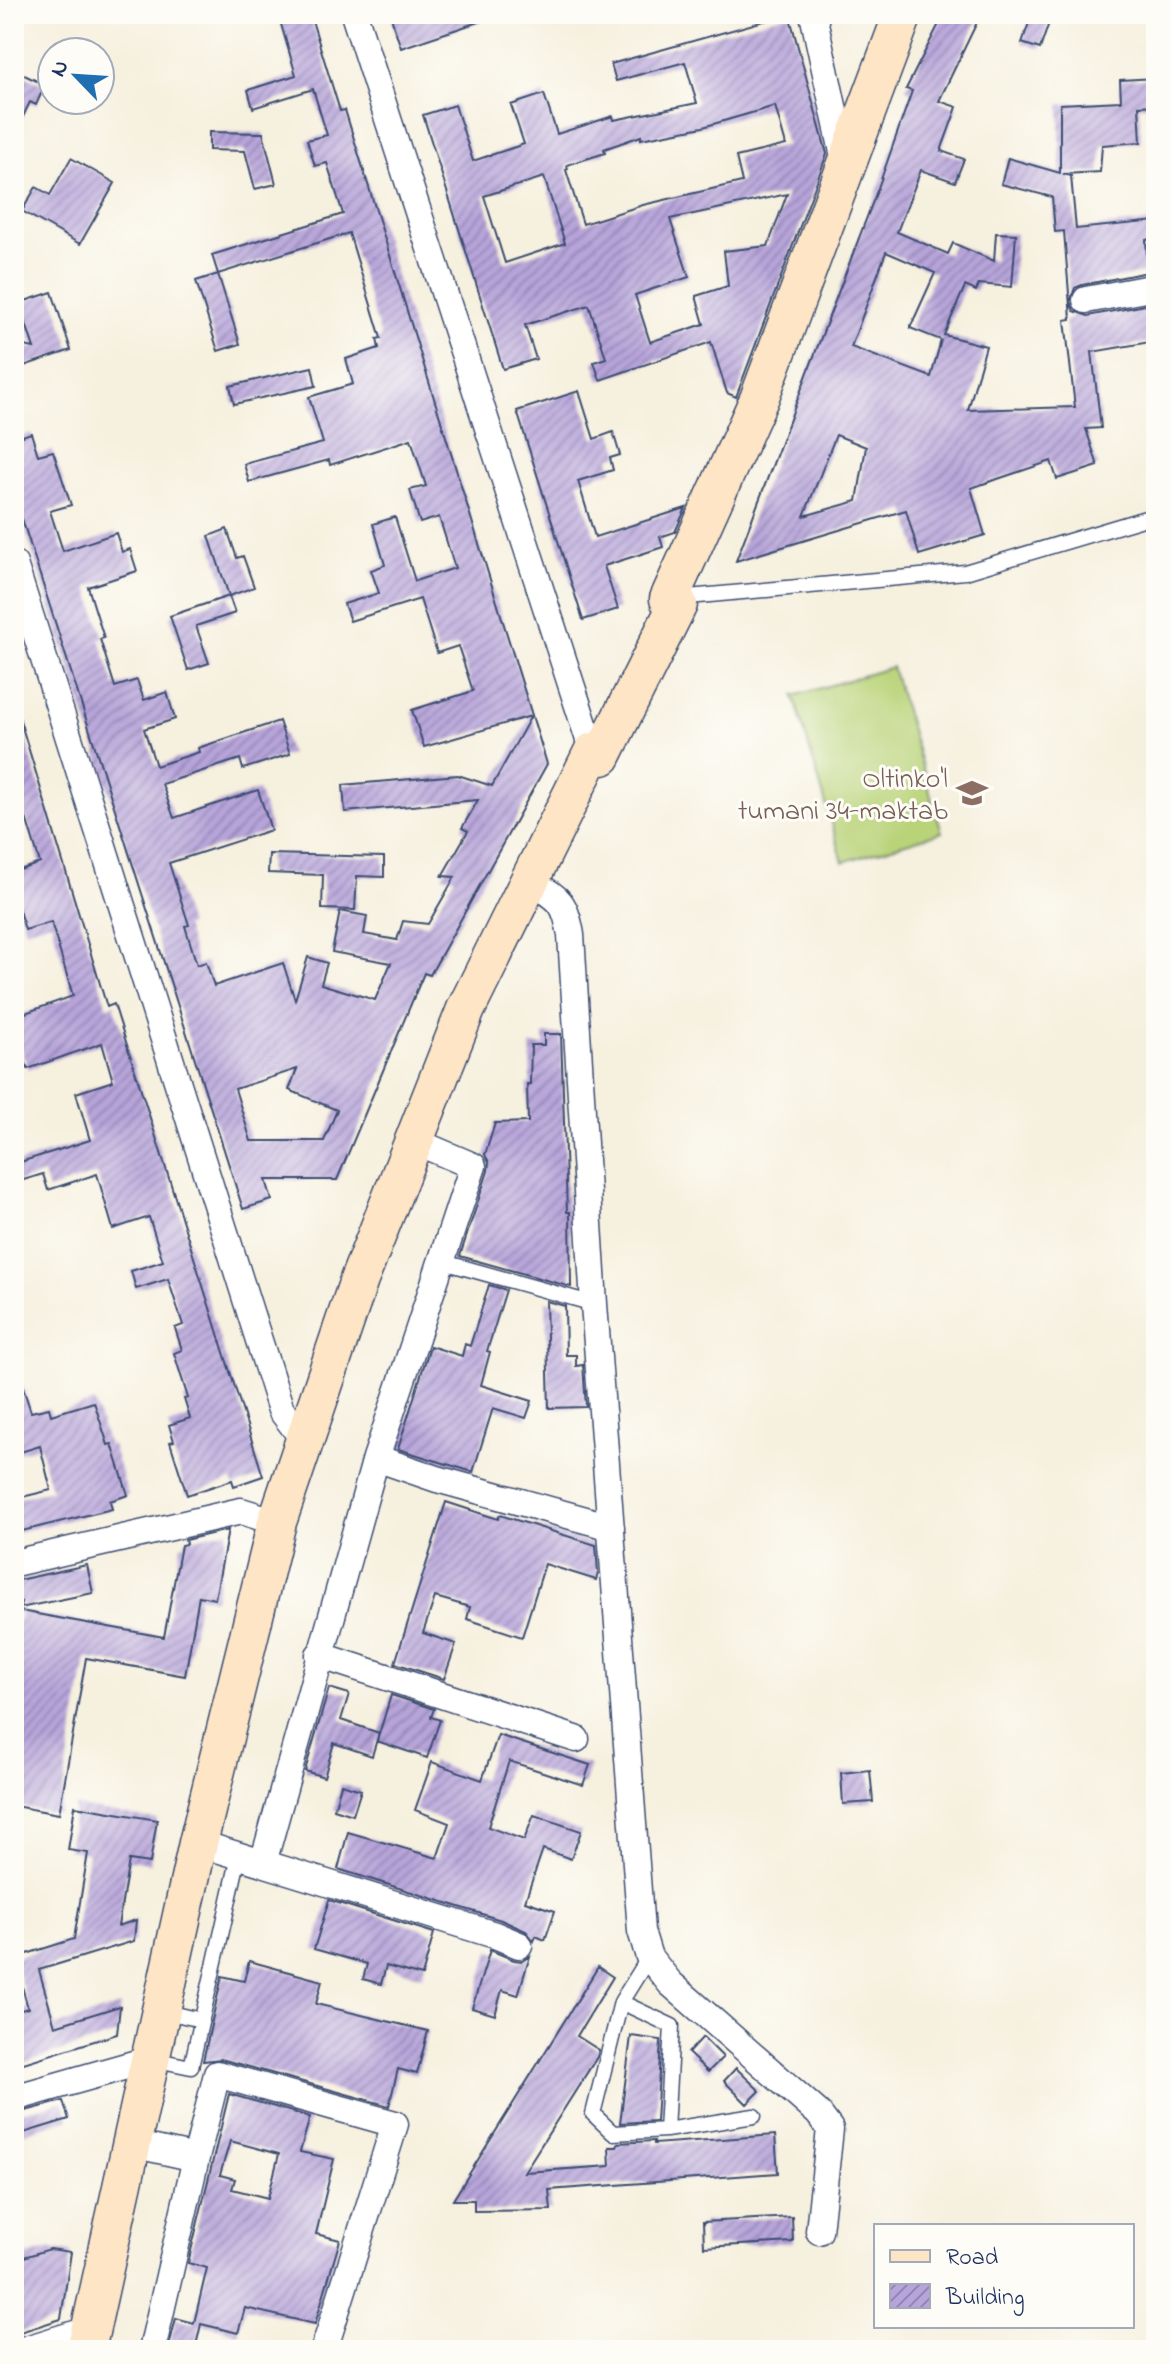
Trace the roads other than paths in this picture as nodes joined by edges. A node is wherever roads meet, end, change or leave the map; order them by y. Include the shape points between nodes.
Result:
1 (354, 14) edge
2 (813, 14) edge
3 (903, 14) edge
4 (846, 166) junction
5 (1156, 287) edge
6 (1086, 300) dead end
7 (1156, 515) edge
8 (14, 564) edge
9 (669, 599) junction
10 (593, 752) junction
11 (528, 880) junction
12 (412, 1140) junction
13 (440, 1261) junction
14 (594, 1304) junction
15 (304, 1440) junction
16 (376, 1458) junction
17 (277, 1522) junction
18 (611, 1527) junction
19 (14, 1563) edge
20 (319, 1655) junction
21 (576, 1739) dead end
22 (198, 1843) junction
23 (251, 1860) junction
24 (519, 1945) dead end
25 (649, 1957) junction
26 (621, 2002) junction
27 (162, 2011) junction
28 (201, 2020) junction
29 (151, 2059) junction
30 (191, 2067) junction
31 (217, 2074) junction
32 (14, 2098) edge
33 (754, 2116) dead end
34 (666, 2130) junction
35 (132, 2144) junction
36 (196, 2158) junction
37 (819, 2231) dead end
38 (88, 2339) edge
39 (23, 2350) edge
40 (152, 2350) edge
41 (324, 2350) edge

1 - 10 street
2 - 4 street
3 - 4 street
4 - 9 street via 759,399
5 - 6 street
7 - 9 lane via 965,572
8 - 15 street via 281,1410
9 - 10 street via 678,604 623,715 602,756
10 - 11 street
11 - 12 street via 466,1009
11 - 14 street via 567,910 571,935
12 - 13 street via 473,1166
12 - 15 street
13 - 14 lane
13 - 16 street
14 - 18 street
15 - 17 street
16 - 18 street
16 - 20 street
17 - 19 street via 241,1511
17 - 22 street
18 - 25 street via 641,1931
20 - 21 street
20 - 23 street
22 - 23 street
22 - 27 street
23 - 24 street
23 - 28 lane
25 - 26 lane
25 - 37 street via 670,1983 830,2129
26 - 34 lane via 672,2026
26 - 34 lane via 593,2114 613,2133
27 - 28 lane
27 - 29 street
28 - 30 lane
29 - 30 lane
29 - 32 street
29 - 35 street
30 - 31 lane
31 - 36 street
31 - 41 street via 395,2124
33 - 34 lane
35 - 36 street
35 - 38 street
36 - 40 street
38 - 39 street

